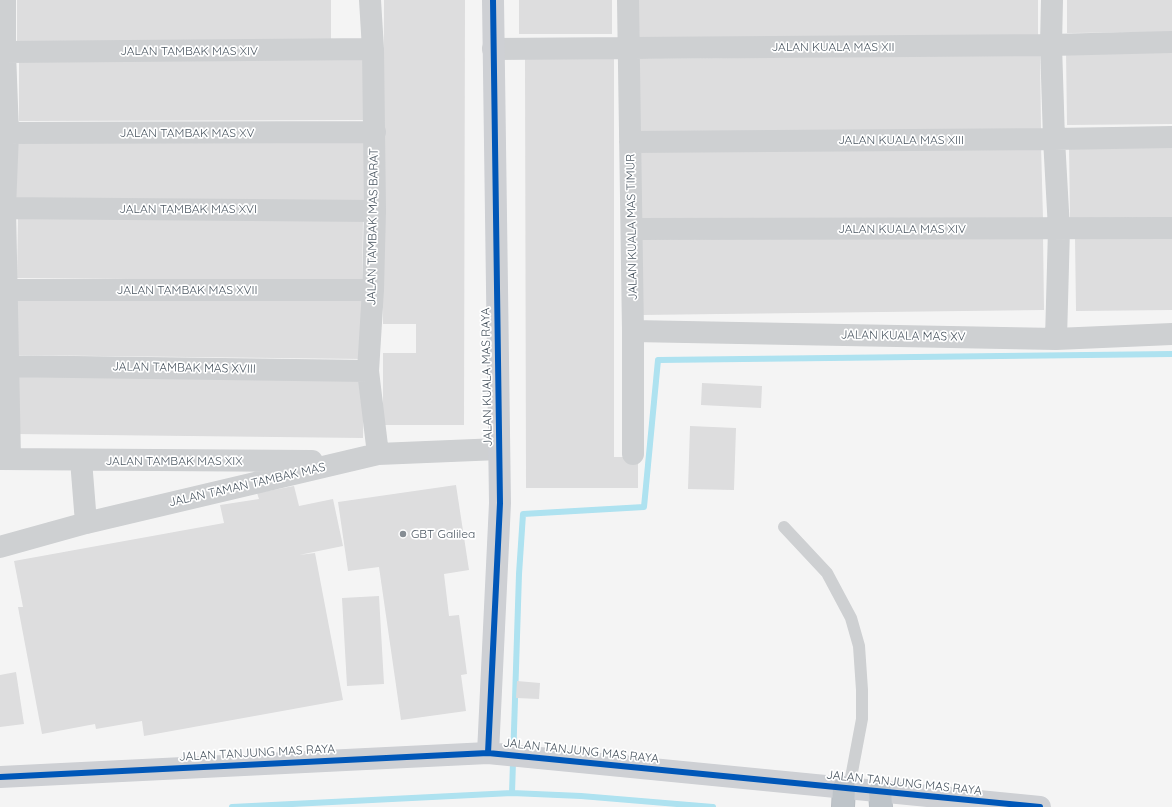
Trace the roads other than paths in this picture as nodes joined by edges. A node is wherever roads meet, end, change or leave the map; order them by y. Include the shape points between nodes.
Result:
1 (5, 0) edge
2 (370, 0) edge
3 (493, 0) edge
4 (628, 0) edge
5 (1052, 0) edge
6 (1172, 42) edge
7 (1051, 45) junction
8 (629, 48) junction
9 (373, 49) junction
10 (493, 49) junction
11 (5, 52) junction
12 (375, 132) junction
13 (4, 133) edge
14 (1172, 137) edge
15 (1054, 139) junction
16 (630, 142) junction
17 (3, 208) edge
18 (375, 211) junction
19 (1172, 228) edge
20 (632, 229) junction
21 (1059, 229) junction
22 (3, 290) edge
23 (373, 290) junction
24 (634, 330) junction
25 (1172, 334) edge
26 (1056, 339) junction
27 (4, 366) edge
28 (368, 371) junction
29 (499, 449) junction
30 (378, 454) junction
31 (633, 454) dead end
32 (5, 459) edge
33 (81, 460) junction
34 (347, 461) junction
35 (86, 523) junction
36 (784, 527) dead end
37 (0, 547) edge
38 (498, 754) junction
39 (0, 777) edge
40 (847, 797) edge
41 (881, 799) edge
42 (1040, 807) edge

1 - 11 street
2 - 9 street, JALAN TAMBAK MAS BARAT
3 - 10 street, JALAN KUALA MAS RAYA
4 - 8 street, JALAN KUALA MAS TIMUR
5 - 7 street
6 - 7 street, JALAN KUALA MAS XII
7 - 8 street, JALAN KUALA MAS XII
7 - 15 street
8 - 10 street, JALAN KUALA MAS XII
8 - 16 street, JALAN KUALA MAS TIMUR
9 - 11 street, JALAN TAMBAK MAS XIV
9 - 12 street, JALAN TAMBAK MAS BARAT
10 - 29 street, JALAN KUALA MAS RAYA
11 - 13 street
12 - 13 street, JALAN TAMBAK MAS XV
12 - 18 street, JALAN TAMBAK MAS BARAT
13 - 17 street
14 - 15 street, JALAN KUALA MAS XIII
15 - 16 street, JALAN KUALA MAS XIII
15 - 21 street
16 - 20 street, JALAN KUALA MAS TIMUR
17 - 18 street, JALAN TAMBAK MAS XVI
17 - 22 street
18 - 23 street, JALAN TAMBAK MAS BARAT
19 - 21 street, JALAN KUALA MAS XIV
20 - 21 street, JALAN KUALA MAS XIV
20 - 24 street, JALAN KUALA MAS TIMUR
21 - 26 street
22 - 23 street, JALAN TAMBAK MAS XVII
22 - 27 street
23 - 28 street, JALAN TAMBAK MAS BARAT
24 - 26 street, JALAN KUALA MAS XV
24 - 31 street, JALAN KUALA MAS TIMUR
25 - 26 street, JALAN KUALA MAS XV
27 - 28 street, JALAN TAMBAK MAS XVIII
27 - 32 street
28 - 30 street, JALAN TAMBAK MAS BARAT
29 - 30 street, JALAN TAMAN TAMBAK MAS
29 - 38 street, JALAN KUALA MAS RAYA
30 - 34 street, JALAN TAMAN TAMBAK MAS
32 - 33 street, JALAN TAMBAK MAS XIX
33 - 34 street, JALAN TAMBAK MAS XIX
33 - 35 street
34 - 35 street, JALAN TAMAN TAMBAK MAS
35 - 37 street, JALAN TAMAN TAMBAK MAS
36 - 40 lane via 827,573 851,618 859,646 862,719
38 - 39 street, JALAN TANJUNG MAS RAYA
38 - 40 street, JALAN TANJUNG MAS RAYA
40 - 41 street, JALAN TANJUNG MAS RAYA
41 - 42 street, JALAN TANJUNG MAS RAYA

